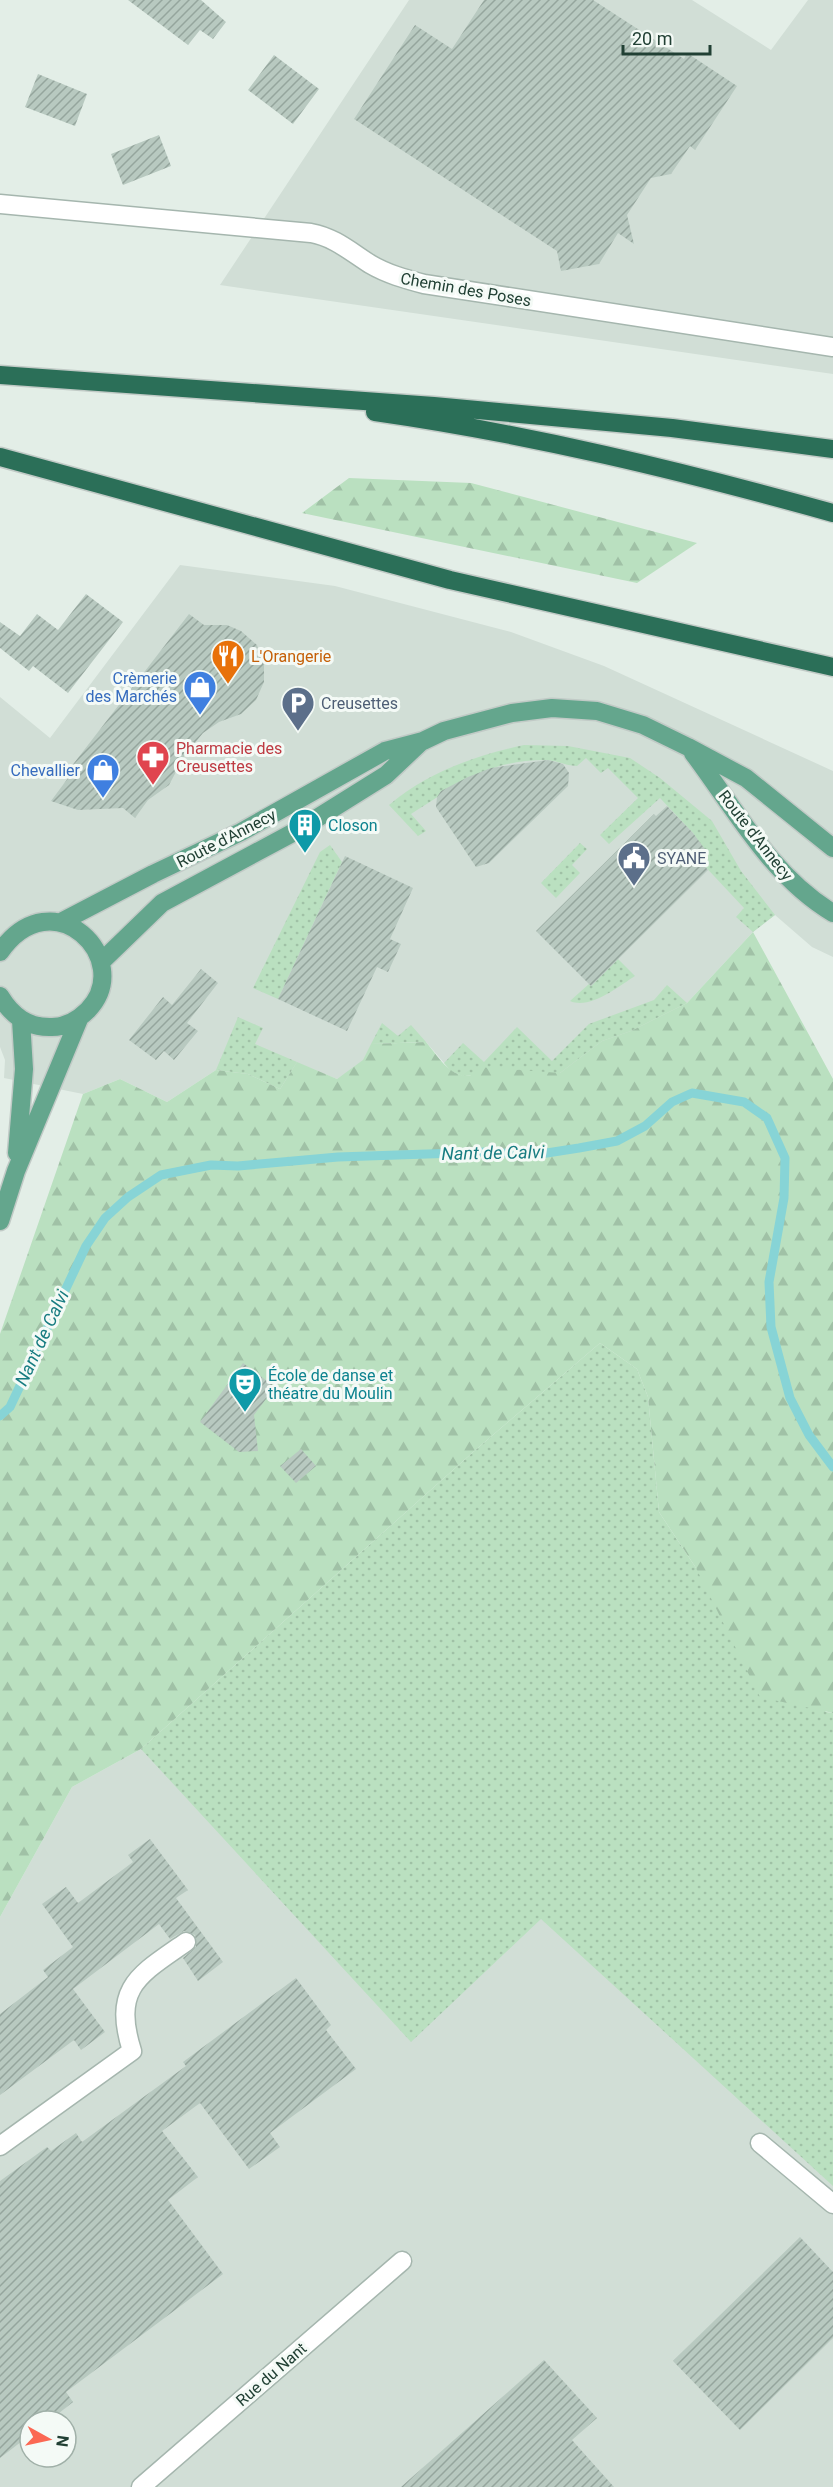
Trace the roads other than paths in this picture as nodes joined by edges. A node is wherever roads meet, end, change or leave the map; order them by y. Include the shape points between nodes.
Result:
1 (0, 204) edge
2 (833, 347) edge
3 (0, 375) edge
4 (192, 389) junction
5 (833, 449) edge
6 (0, 458) edge
7 (833, 513) edge
8 (833, 666) edge
9 (423, 741) junction
10 (688, 747) junction
11 (833, 848) edge
12 (833, 913) edge
13 (61, 922) junction
14 (6, 936) edge
15 (0, 952) edge
16 (101, 962) junction
17 (0, 996) edge
18 (79, 1019) junction
19 (21, 1020) junction
20 (16, 1171) junction
21 (0, 1221) edge
22 (186, 1942) dead end
23 (760, 2143) dead end
24 (0, 2145) edge
25 (833, 2204) edge
26 (402, 2261) dead end
27 (141, 2487) edge

1 - 2 street, Chemin des Poses via 312,233 394,276 424,284
3 - 4 highway
4 - 5 highway via 482,410 672,428
4 - 7 highway via 423,419 528,438 711,479
6 - 8 highway via 427,574
9 - 10 main road, Route d'Annecy via 444,731 512,713 552,708 609,715 643,725
9 - 13 main road, Route d'Annecy via 385,751 242,832
9 - 16 main road, Route d'Annecy via 386,775 298,830 162,903
10 - 11 main road, Route d'Annecy via 746,778
10 - 12 main road, Route d'Annecy via 782,871 801,891
13 - 14 main road via 34,922
13 - 16 main road via 87,936
14 - 15 main road
16 - 18 main road via 102,984 94,1004
17 - 19 main road
18 - 19 main road via 61,1027 40,1027
18 - 20 main road
19 - 20 main road via 24,1069
20 - 21 main road
22 - 24 street via 134,1982 126,2009 132,2051
23 - 25 street
26 - 27 street, Rue du Nant

